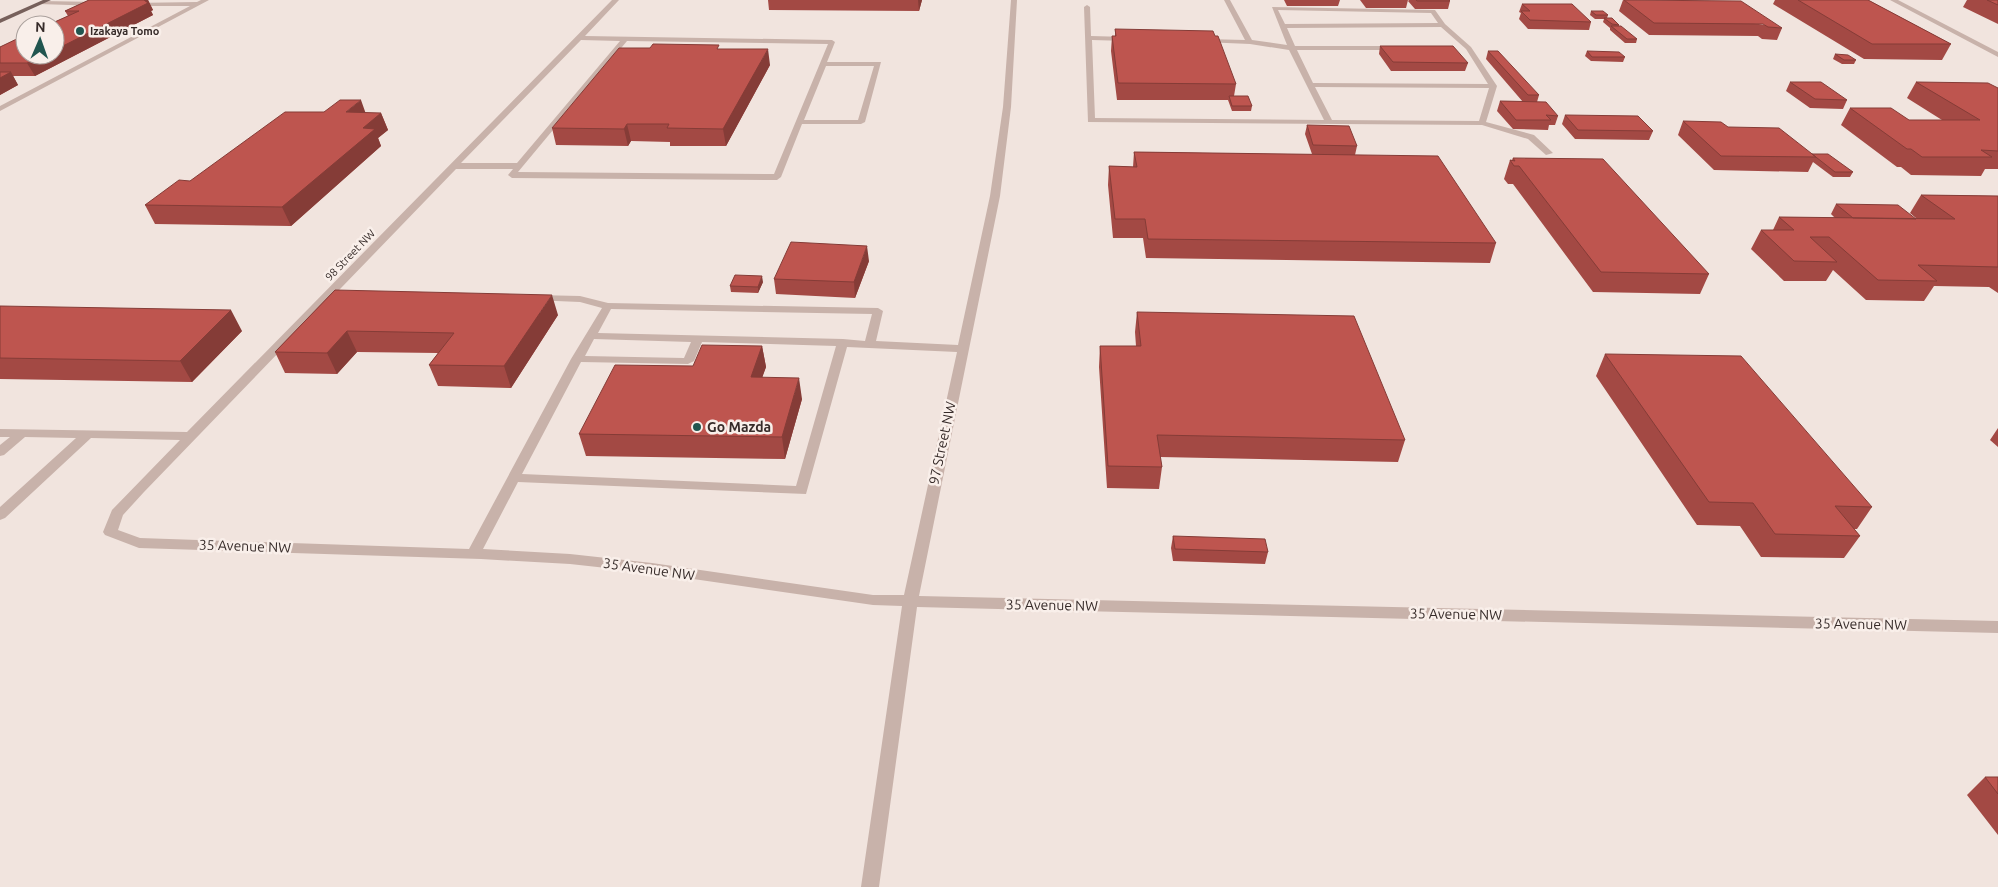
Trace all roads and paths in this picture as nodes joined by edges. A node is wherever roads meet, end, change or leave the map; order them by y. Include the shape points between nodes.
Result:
1 (48, 0) edge
2 (206, 0) edge
3 (616, 0) edge
4 (1014, 0) edge
5 (1227, 0) edge
6 (1893, 0) edge
7 (41, 3) junction
8 (107, 4) edge
9 (125, 4) edge
10 (198, 4) junction
11 (1087, 7) dead end
12 (0, 21) edge
13 (1443, 25) junction
14 (1283, 26) junction
15 (578, 38) junction
16 (1088, 38) junction
17 (625, 39) junction
18 (1135, 39) edge
19 (1192, 41) edge
20 (1250, 42) junction
21 (1292, 48) junction
22 (1400, 48) edge
23 (1459, 48) dead end
24 (1469, 48) junction
25 (1998, 55) edge
26 (824, 64) junction
27 (1311, 85) junction
28 (1493, 86) junction
29 (0, 109) edge
30 (801, 122) junction
31 (1329, 122) junction
32 (1482, 123) junction
33 (1548, 153) dead end
34 (454, 166) junction
35 (519, 166) junction
36 (522, 298) edge
37 (608, 306) junction
38 (590, 336) junction
39 (698, 339) junction
40 (843, 342) junction
41 (870, 345) junction
42 (962, 349) junction
43 (576, 359) junction
44 (0, 433) edge
45 (22, 433) junction
46 (89, 433) junction
47 (191, 436) junction
48 (0, 452) edge
49 (514, 478) junction
50 (0, 515) edge
51 (110, 532) joint
52 (474, 553) junction
53 (910, 602) junction
54 (1998, 627) edge
55 (870, 887) edge

1 - 7 main road
2 - 10 street
3 - 15 street, 98 Street NW
4 - 42 street, 97 Street NW via 1007,107 995,196
5 - 20 street
6 - 25 street
7 - 8 street
7 - 12 main road
9 - 10 street
10 - 29 street
11 - 16 street
13 - 14 street
13 - 14 street via 1433,11 1274,8
13 - 24 street
14 - 21 street
15 - 17 street
15 - 34 street, 98 Street NW
16 - 18 street
16 - 31 street via 1091,120
17 - 26 street via 832,42
17 - 35 street
19 - 20 street
20 - 21 street
21 - 22 street
21 - 27 street
23 - 24 street
24 - 28 street
26 - 30 street
26 - 30 street via 878,64 861,122
27 - 28 street
27 - 31 street
28 - 32 street
30 - 35 street via 777,177 512,175
31 - 32 street
32 - 33 street via 1531,137
34 - 35 street
34 - 47 street, 98 Street NW
36 - 37 street via 580,299
37 - 38 street
37 - 41 street via 878,312
38 - 39 street
38 - 43 street
39 - 40 street
39 - 43 street via 688,361
40 - 41 street
40 - 49 street via 801,491
41 - 42 street
42 - 53 street, 97 Street NW
43 - 49 street
44 - 45 street
45 - 46 street
45 - 48 street
46 - 47 street
46 - 50 street
47 - 51 street, 98 Street NW via 116,513
49 - 52 street
51 - 52 street, 35 Avenue NW via 139,543
52 - 53 street, 35 Avenue NW via 570,558 856,599
53 - 54 street, 35 Avenue NW
53 - 55 street, 97 Street NW

